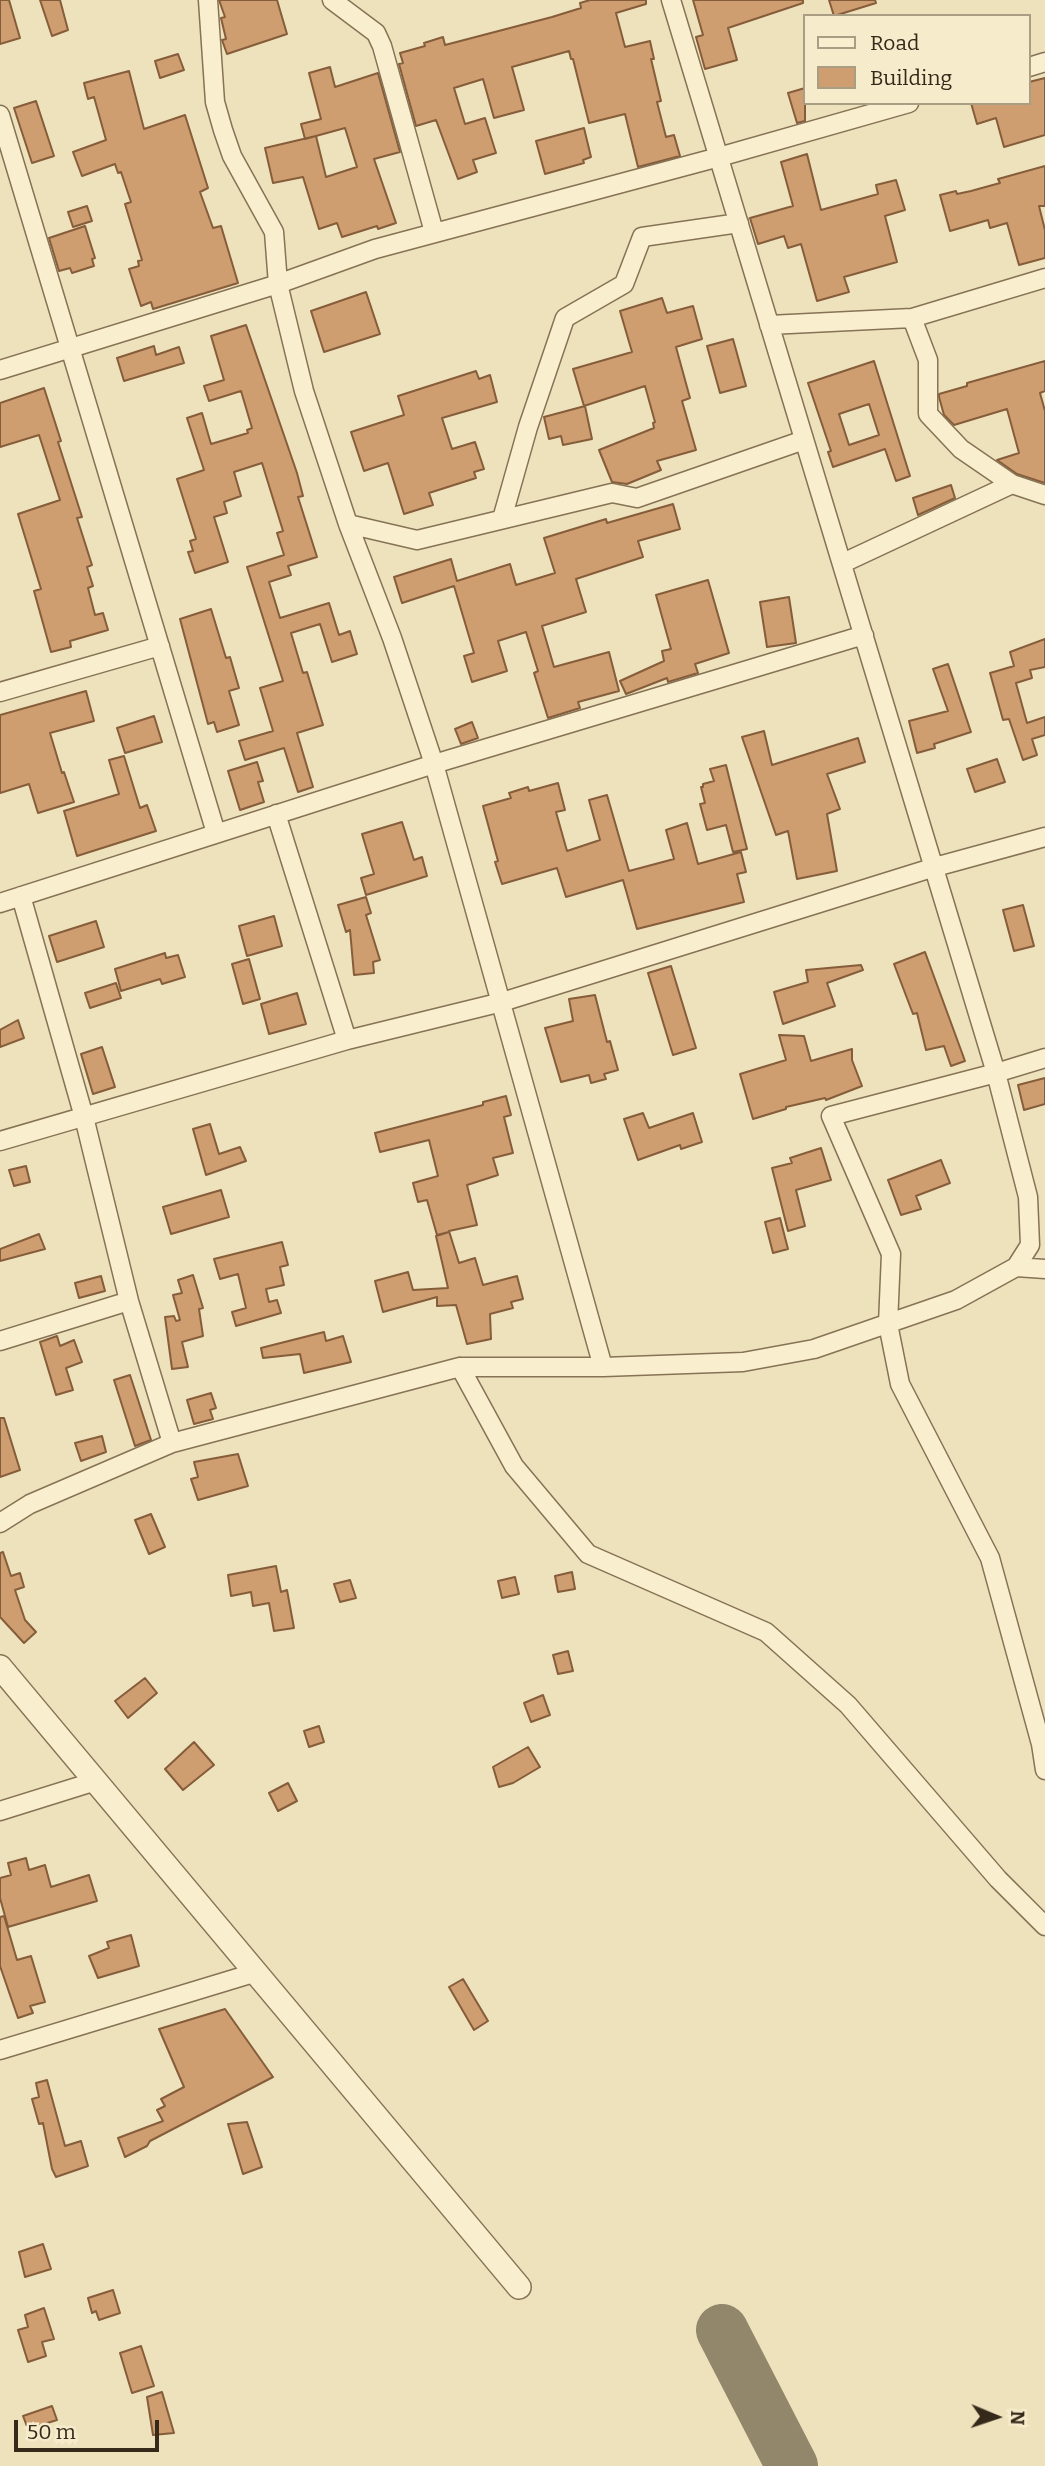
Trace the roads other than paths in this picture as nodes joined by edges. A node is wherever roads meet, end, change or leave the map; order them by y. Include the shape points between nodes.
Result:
1 (208, 0) edge
2 (332, 0) edge
3 (671, 0) edge
4 (902, 105) edge
5 (0, 115) edge
6 (719, 157) junction
7 (739, 223) junction
8 (434, 232) junction
9 (1045, 278) edge
10 (278, 284) junction
11 (912, 318) junction
12 (768, 325) junction
13 (70, 349) junction
14 (0, 370) edge
15 (804, 440) junction
16 (1012, 484) junction
17 (1045, 495) edge
18 (502, 519) junction
19 (348, 524) junction
20 (843, 563) junction
21 (864, 635) junction
22 (160, 646) junction
23 (0, 692) edge
24 (434, 764) junction
25 (276, 814) junction
26 (216, 832) junction
27 (1045, 837) edge
28 (935, 867) junction
29 (21, 896) junction
30 (0, 903) edge
31 (502, 1002) junction
32 (347, 1040) junction
33 (1045, 1058) edge
34 (996, 1073) junction
35 (84, 1117) junction
36 (0, 1141) edge
37 (1016, 1267) junction
38 (1045, 1269) edge
39 (129, 1301) junction
40 (888, 1324) junction
41 (0, 1341) edge
42 (460, 1367) junction
43 (603, 1367) junction
44 (173, 1443) junction
45 (0, 1523) edge
46 (0, 1667) edge
47 (1045, 1770) edge
48 (96, 1781) junction
49 (0, 1811) edge
50 (1045, 1926) edge
51 (257, 1972) junction
52 (0, 2050) edge
53 (519, 2287) dead end

1 - 10 street via 215,102 232,156 274,232
2 - 8 street via 376,33
3 - 6 street
4 - 6 street
5 - 13 street
6 - 7 street
6 - 8 street
7 - 12 street
7 - 18 street via 642,237 624,284 565,318
8 - 10 street
9 - 11 street
10 - 13 street
10 - 19 street via 304,391
11 - 12 street
11 - 16 street via 928,360 928,414 961,449
12 - 15 street
13 - 14 street
13 - 22 street
15 - 18 street via 638,498 612,492
15 - 20 street
16 - 17 street
16 - 20 street
18 - 19 street via 417,540
19 - 24 street
20 - 21 street
21 - 24 street
21 - 28 street
22 - 23 street
22 - 26 street
24 - 25 street
24 - 31 street
25 - 26 street
25 - 32 street
26 - 29 street
27 - 28 street
28 - 31 street
28 - 34 street
29 - 30 street
29 - 35 street
31 - 32 street
31 - 43 street
32 - 35 street
33 - 34 street
34 - 37 street via 1028,1197 1030,1245
34 - 40 street via 831,1116 891,1254
35 - 36 street
35 - 39 street
37 - 38 street
37 - 40 street via 956,1300
39 - 41 street
39 - 44 street
40 - 43 street via 814,1349 743,1362
40 - 47 street via 900,1384 990,1558
42 - 43 street
42 - 44 street
42 - 50 street via 514,1466 588,1554 766,1632 848,1705 998,1879
44 - 45 street via 30,1504
46 - 48 street
48 - 49 street
48 - 51 street
51 - 52 street
51 - 53 street

